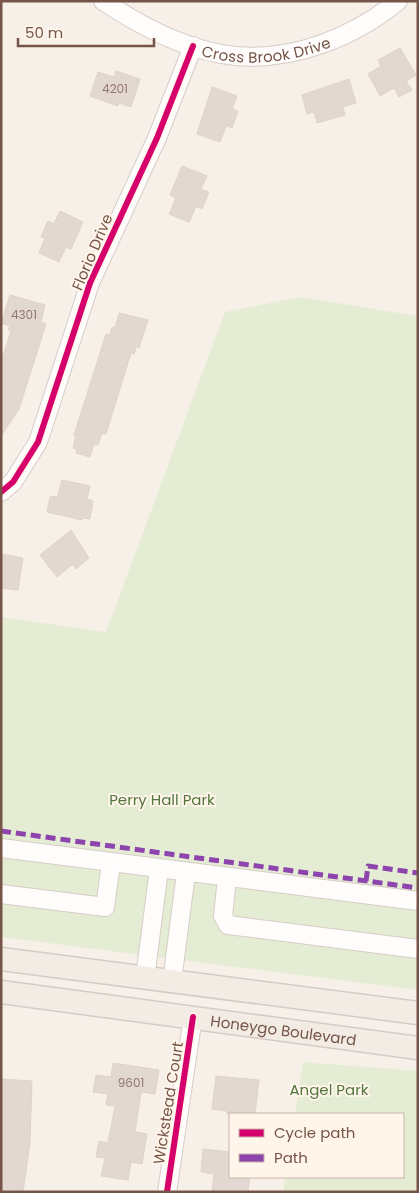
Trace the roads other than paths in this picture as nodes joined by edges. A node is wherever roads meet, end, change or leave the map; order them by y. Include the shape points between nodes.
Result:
1 (104, 1) edge
2 (398, 1) edge
3 (193, 46) junction
4 (1, 492) edge
5 (1, 848) edge
6 (111, 863) junction
7 (159, 869) junction
8 (186, 873) junction
9 (227, 878) junction
10 (1, 894) edge
11 (418, 901) edge
12 (418, 949) edge
13 (1, 959) edge
14 (145, 978) junction
15 (172, 981) junction
16 (1, 992) edge
17 (418, 1013) edge
18 (193, 1017) junction
19 (418, 1048) edge
20 (167, 1192) edge

1 - 3 street, Cross Brook Drive via 151,30
2 - 3 street, Cross Brook Drive via 378,17 324,45 274,55 245,56
3 - 4 street, Florio Drive via 157,138 90,283 38,442 13,482
5 - 6 street
6 - 7 street
6 - 10 street via 105,906
7 - 8 street
7 - 14 street
8 - 9 street
8 - 15 street
9 - 11 street
9 - 12 street via 223,916 228,925
13 - 14 main road
14 - 15 main road
15 - 17 main road
16 - 18 main road, Honeygo Boulevard
18 - 19 main road, Honeygo Boulevard
18 - 20 street, Wickstead Court

